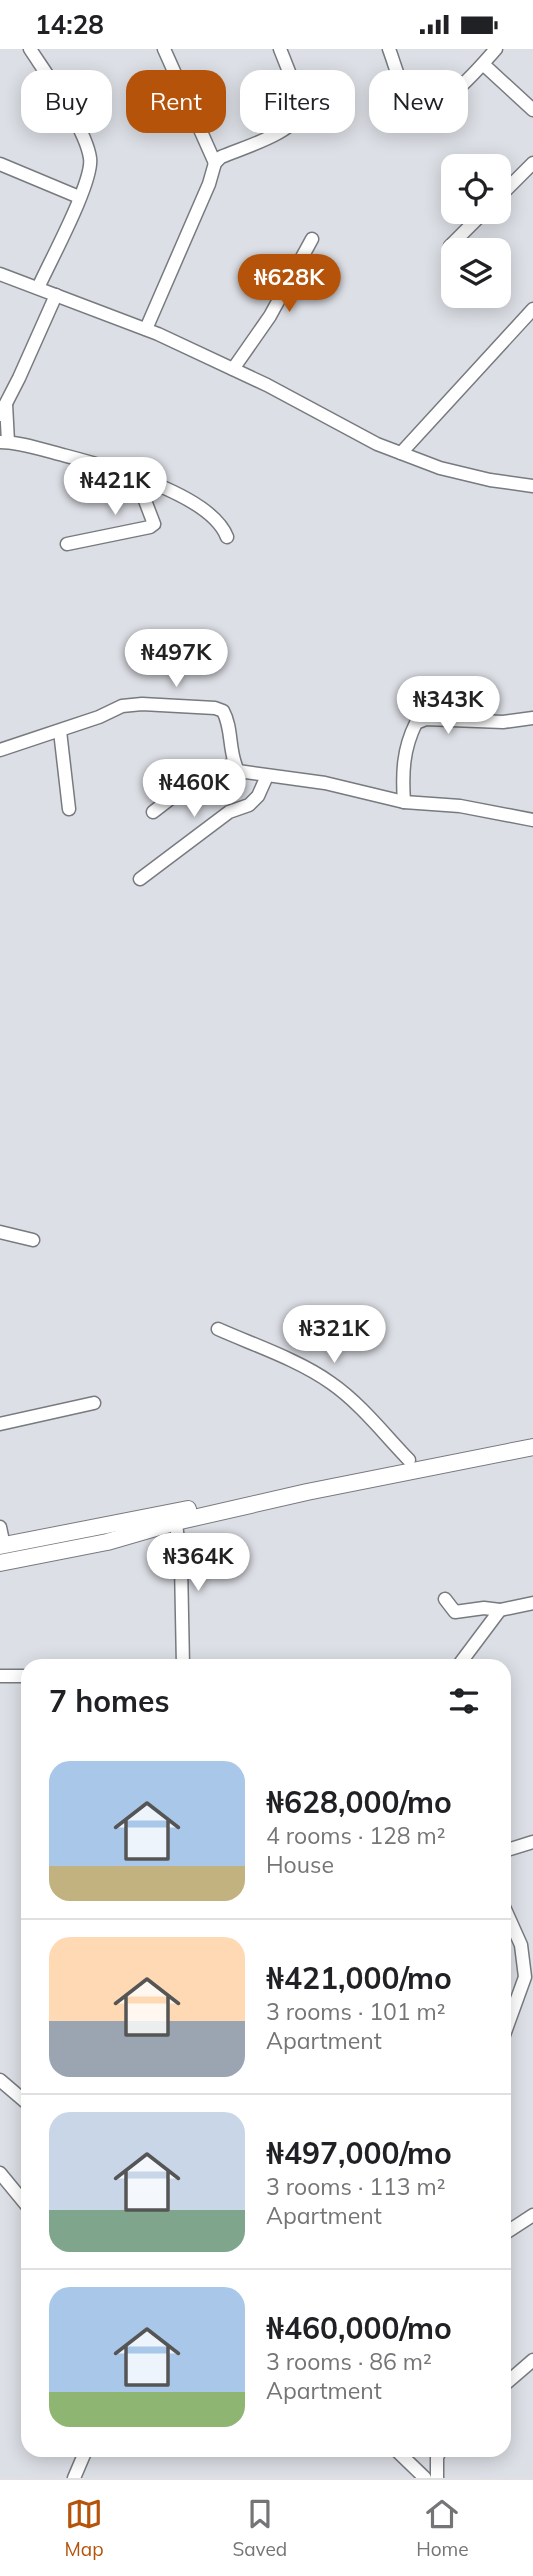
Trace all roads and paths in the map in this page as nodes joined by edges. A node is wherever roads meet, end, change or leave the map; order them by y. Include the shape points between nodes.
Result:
1 (30, 49) edge
2 (164, 49) edge
3 (279, 49) edge
4 (389, 49) edge
5 (496, 49) edge
6 (483, 64) junction
7 (533, 110) edge
8 (215, 163) junction
9 (533, 163) edge
10 (0, 164) edge
11 (511, 185) edge
12 (79, 197) junction
13 (472, 224) edge
14 (458, 238) edge
15 (312, 239) dead end
16 (0, 274) edge
17 (38, 288) junction
18 (55, 295) junction
19 (533, 309) edge
20 (146, 329) junction
21 (233, 369) junction
22 (3, 409) edge
23 (4, 442) edge
24 (401, 453) junction
25 (136, 477) junction
26 (533, 486) edge
27 (227, 537) dead end
28 (67, 544) dead end
29 (533, 718) edge
30 (60, 731) junction
31 (0, 750) edge
32 (234, 764) junction
33 (267, 776) junction
34 (404, 802) junction
35 (69, 809) dead end
36 (153, 812) dead end
37 (533, 820) edge
38 (140, 879) dead end
39 (0, 1232) edge
40 (33, 1240) dead end
41 (218, 1329) dead end
42 (94, 1403) dead end
43 (0, 1423) edge
44 (533, 1436) edge
45 (533, 1447) edge
46 (408, 1460) junction
47 (175, 1517) junction
48 (0, 1527) edge
49 (2, 1546) edge
50 (0, 1563) edge
51 (445, 1598) dead end
52 (533, 1603) edge
53 (499, 1610) junction
54 (183, 1659) edge
55 (463, 1659) edge
56 (0, 1676) edge
57 (21, 1676) edge
58 (533, 1842) edge
59 (511, 1849) edge
60 (511, 1923) edge
61 (511, 2016) edge
62 (0, 2080) edge
63 (21, 2098) edge
64 (0, 2173) edge
65 (21, 2198) edge
66 (533, 2215) edge
67 (511, 2229) edge
68 (533, 2360) edge
69 (511, 2376) edge
70 (83, 2457) edge
71 (403, 2457) edge
72 (436, 2457) edge
73 (75, 2478) edge
74 (425, 2478) edge
75 (437, 2478) edge

1 - 12 street via 86,144 91,160
2 - 8 street
3 - 8 street via 303,107 301,116 282,131
4 - 6 street via 410,101 424,109 443,103
5 - 6 street
6 - 7 street
8 - 20 street
9 - 11 street
10 - 12 street
12 - 17 street
13 - 14 street
15 - 21 street via 270,316
16 - 17 street
17 - 18 street
18 - 20 street
18 - 22 street
19 - 24 street
20 - 21 street
21 - 24 street
22 - 23 street
23 - 25 street
24 - 26 street via 440,468
25 - 27 street via 162,486 208,513 222,525
25 - 28 street via 154,524
29 - 34 street via 503,722 426,719 416,723 405,753
30 - 31 street
30 - 32 street via 122,706 215,708 228,720
30 - 35 street
32 - 33 street via 238,771
32 - 36 street via 192,782
33 - 34 street via 325,783
33 - 38 street via 249,805 229,812
34 - 37 street via 460,806
39 - 40 street
41 - 46 street via 329,1381
42 - 43 street
44 - 46 main road
45 - 47 main road
46 - 47 main road
47 - 49 main road
47 - 50 main road via 107,1542
47 - 54 street
48 - 49 street
51 - 53 street via 455,1612
52 - 53 street
53 - 55 street
56 - 57 street
58 - 59 street
60 - 61 street via 521,1945 525,1977
62 - 63 street
64 - 65 street
66 - 67 street
68 - 69 street
70 - 73 street
71 - 74 street
72 - 75 street

